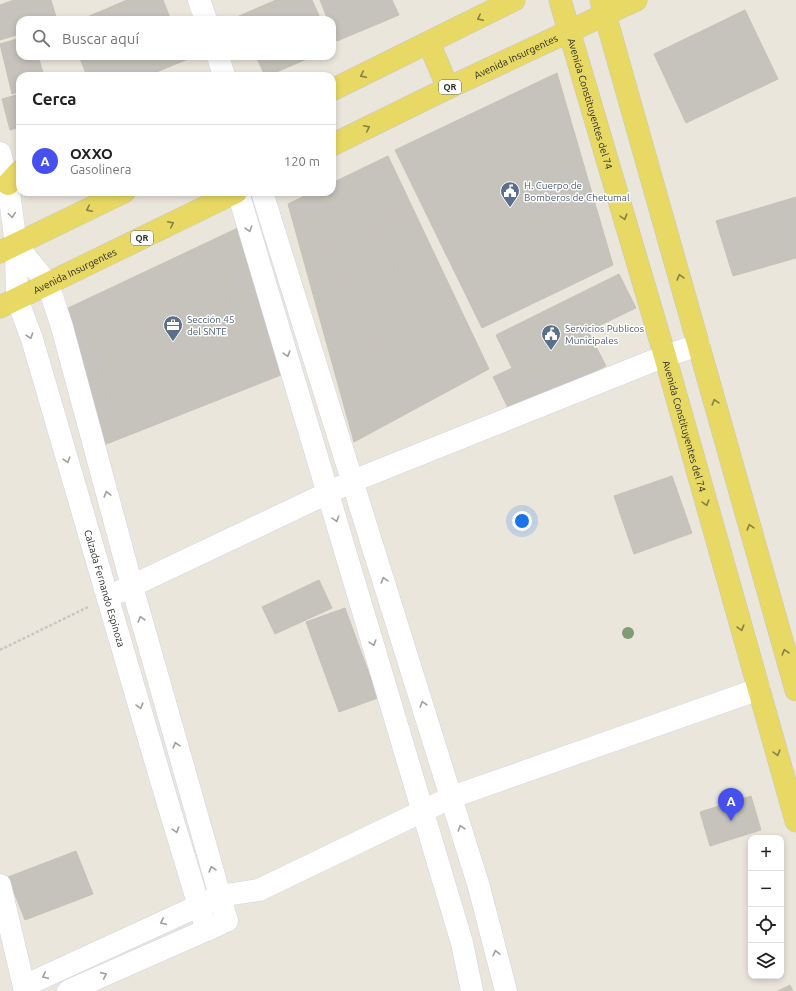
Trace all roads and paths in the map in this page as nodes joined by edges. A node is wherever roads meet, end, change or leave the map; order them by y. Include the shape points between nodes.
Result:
1 (514, 0) edge
2 (560, 0) edge
3 (636, 0) edge
4 (604, 7) edge
5 (569, 32) junction
6 (429, 43) junction
7 (219, 60) edge
8 (223, 72) edge
9 (336, 88) edge
10 (448, 88) junction
11 (336, 143) edge
12 (0, 153) edge
13 (14, 178) edge
14 (116, 196) edge
15 (229, 196) edge
16 (238, 196) edge
17 (263, 196) edge
18 (8, 249) edge
19 (48, 284) junction
20 (9, 303) edge
21 (699, 345) junction
22 (665, 356) junction
23 (353, 481) junction
24 (328, 493) junction
25 (132, 586) junction
26 (108, 597) junction
27 (0, 650) edge
28 (156, 671) junction
29 (132, 679) junction
30 (759, 689) junction
31 (796, 690) edge
32 (190, 795) junction
33 (452, 797) junction
34 (168, 804) junction
35 (423, 811) junction
36 (796, 821) edge
37 (0, 885) edge
38 (259, 890) junction
39 (220, 896) junction
40 (199, 906) junction
41 (226, 920) junction
42 (207, 930) junction
43 (24, 989) edge
44 (68, 991) edge
45 (472, 991) edge
46 (506, 991) edge

1 -> 6 main road
2 - 5 main road, Avenida Constituyentes del 74
3 - 4 main road, Avenida Insurgentes / QR
4 - 5 main road, Avenida Insurgentes / QR
21 -> 4 main road
5 - 10 main road, Avenida Insurgentes / QR
5 -> 22 main road, Avenida Constituyentes del 74
6 -> 9 main road
6 - 10 main road
7 - 8 street
11 -> 10 main road, Avenida Insurgentes / QR
12 - 13 street, Calzada Fernando Espinoza
13 -> 18 street, Calzada Fernando Espinoza
14 -> 18 main road
19 -> 15 main road, Avenida Insurgentes / QR
16 -> 24 street
17 - 23 street
18 - 19 street
18 - 20 street, Calzada Fernando Espinoza
19 - 20 main road, Avenida Insurgentes / QR
25 -> 19 street
20 -> 26 street, Calzada Fernando Espinoza via 32,339
21 - 22 street
31 -> 21 main road
22 - 23 street
22 -> 30 main road, Avenida Constituyentes del 74
23 - 24 street
33 -> 23 street
24 - 25 street
24 -> 35 street
25 - 26 street
28 -> 25 street
26 - 27 path
26 - 29 street, Calzada Fernando Espinoza
28 - 29 street
32 -> 28 street
29 -> 34 street, Calzada Fernando Espinoza
30 - 33 street
30 -> 36 main road, Avenida Constituyentes del 74
32 - 34 street
39 -> 32 street
33 - 35 street
46 -> 33 street
34 -> 40 street, Calzada Fernando Espinoza
35 - 38 street
35 - 45 street via 462,943
37 - 43 street
38 - 39 street
38 - 41 street
39 - 40 street
39 - 41 street
40 - 42 street, Calzada Fernando Espinoza
40 -> 43 street
41 - 42 street
44 -> 42 street

